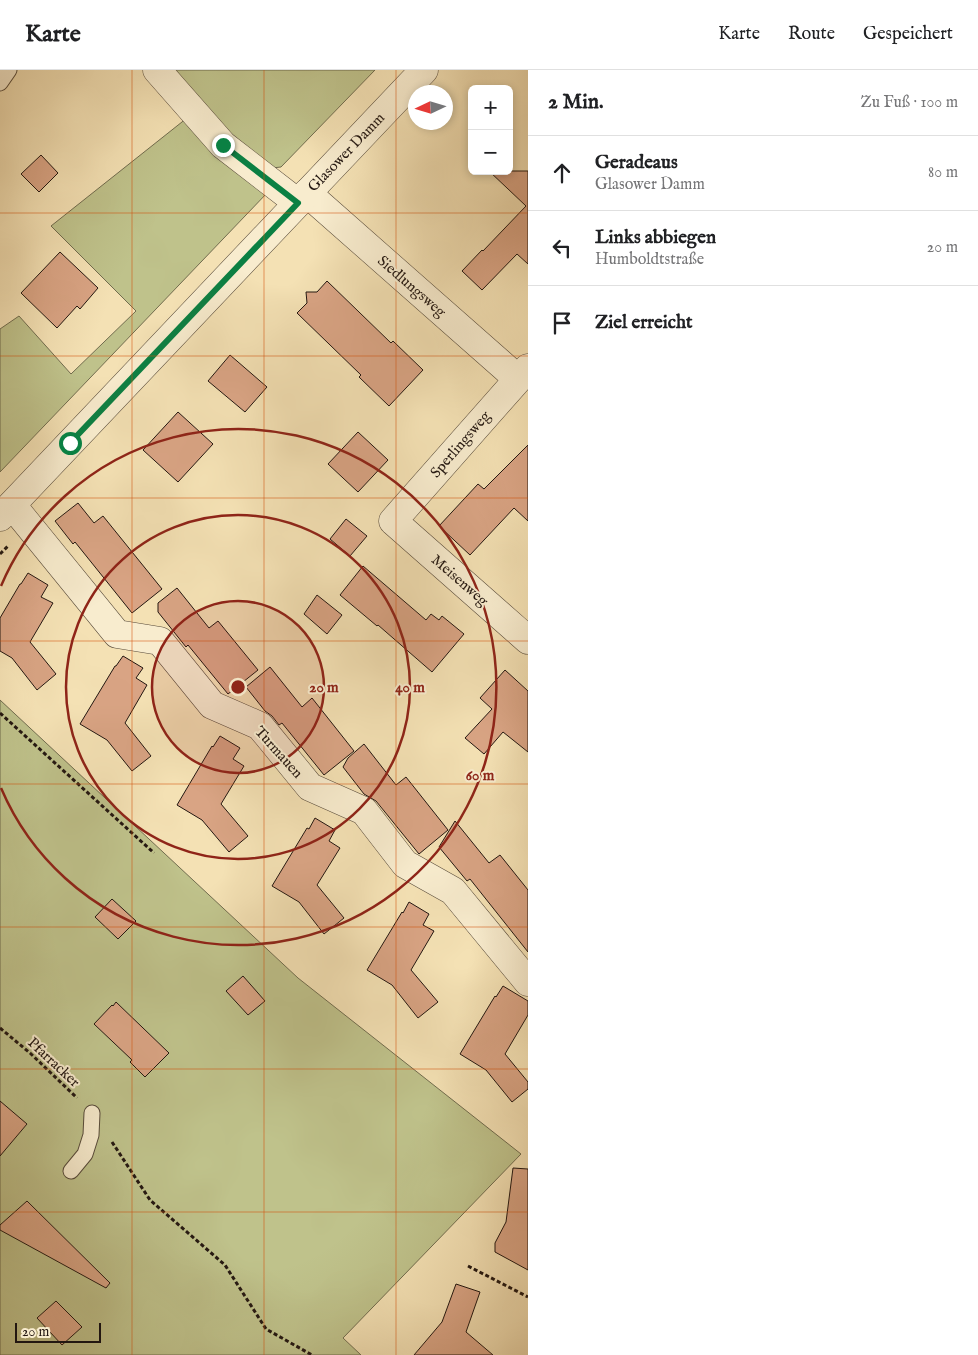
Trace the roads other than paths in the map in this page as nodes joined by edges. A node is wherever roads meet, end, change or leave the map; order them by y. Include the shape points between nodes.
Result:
1 (9, 70) edge
2 (157, 70) edge
3 (424, 70) edge
4 (0, 83) edge
5 (302, 198) junction
6 (523, 374) edge
7 (6, 511) edge
8 (393, 521) joint
9 (528, 640) edge
10 (528, 982) edge
11 (92, 1113) road end
12 (71, 1171) dead end

1 - 4 lane
2 - 5 street, Siedlungsweg via 223,145
3 - 5 street, Glasower Damm
5 - 6 street, Siedlungsweg
5 - 7 street, Glasower Damm
6 - 8 street, Sperlingsweg
7 - 10 street, Turmauen via 117,634 160,641 212,706 260,726 310,787 364,811 405,864 453,892
8 - 9 street, Meisenweg
11 - 12 lane via 91,1135 85,1154

